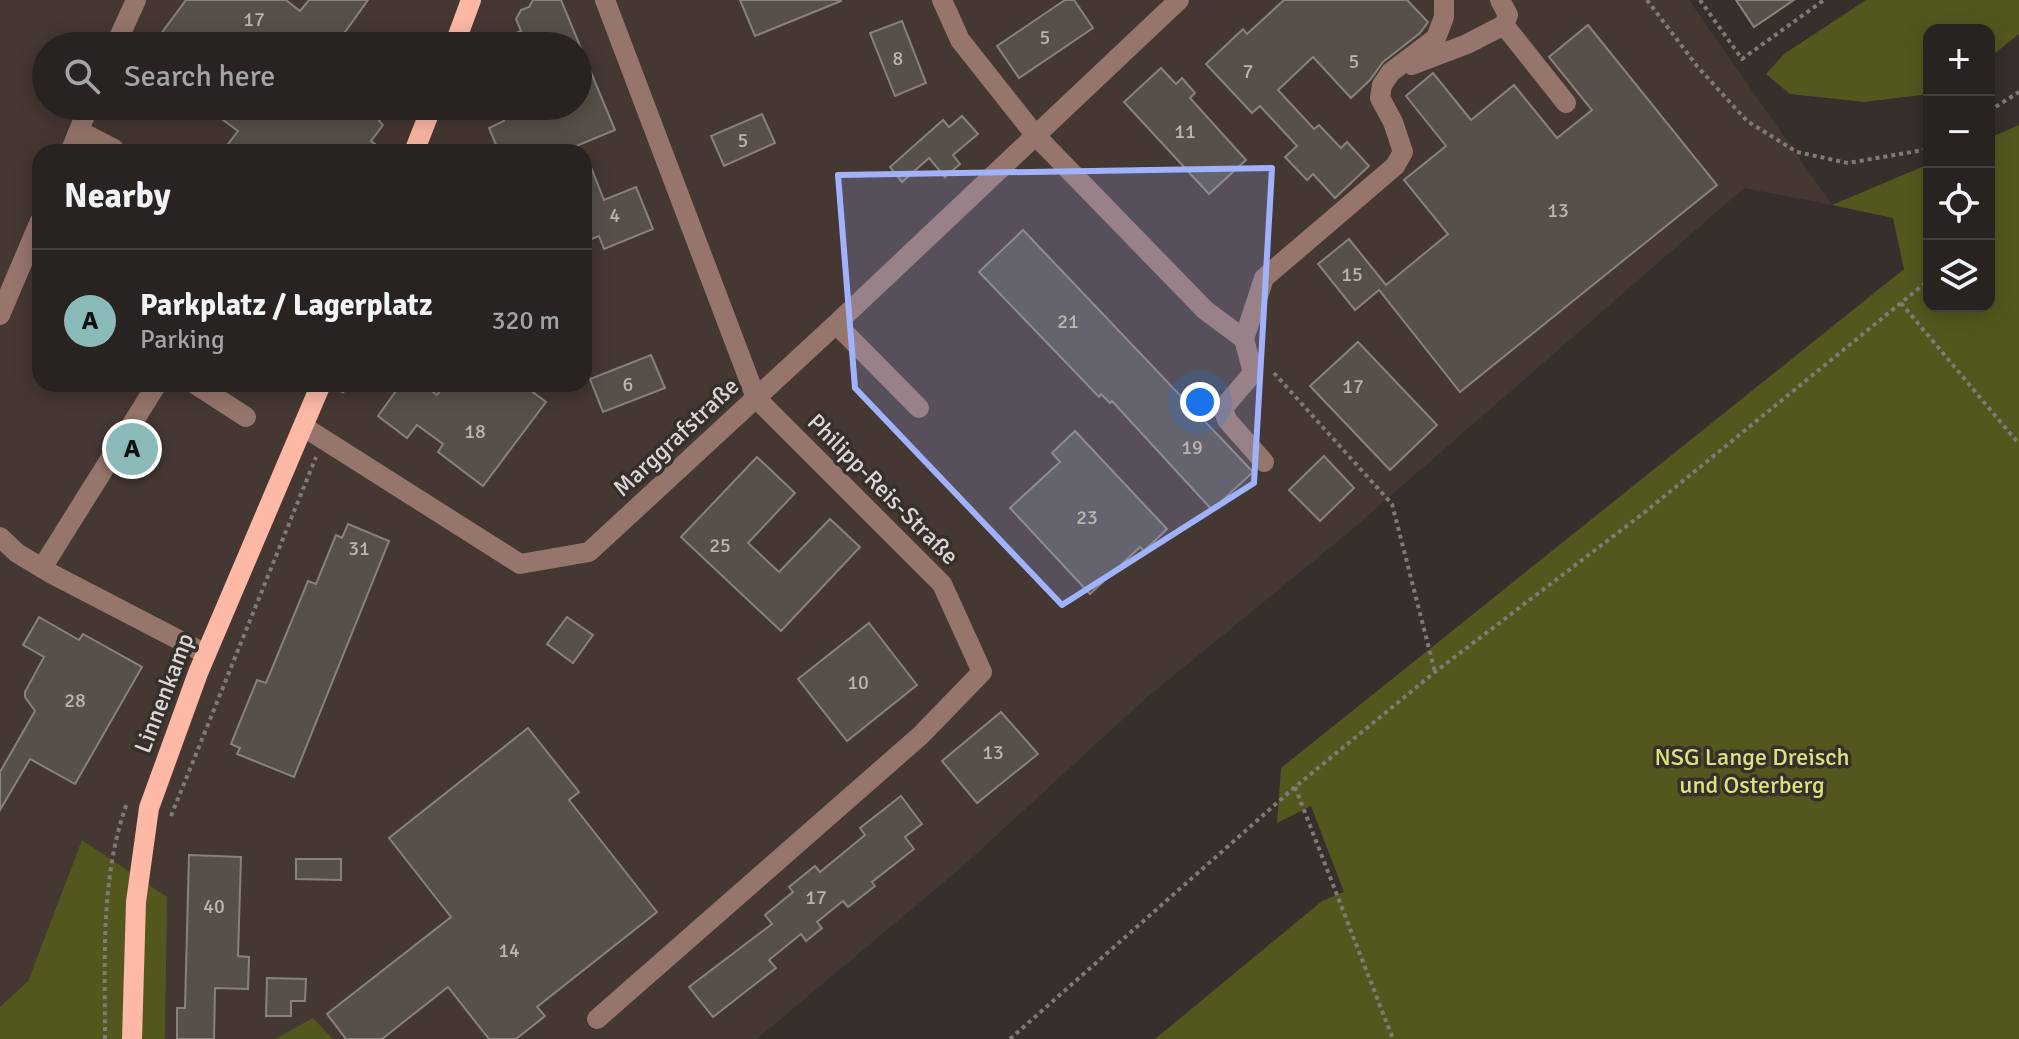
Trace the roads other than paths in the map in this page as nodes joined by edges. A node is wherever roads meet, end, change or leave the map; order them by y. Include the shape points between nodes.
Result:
1 (136, 0) edge
2 (471, 0) edge
3 (605, 0) edge
4 (942, 0) edge
5 (1179, 0) edge
6 (1444, 0) edge
7 (1500, 0) edge
8 (1504, 25) junction
9 (121, 32) edge
10 (459, 32) edge
11 (1391, 72) junction
12 (1566, 103) dead end
13 (83, 120) edge
14 (427, 120) edge
15 (79, 131) junction
16 (1036, 136) junction
17 (73, 144) edge
18 (103, 144) edge
19 (417, 144) edge
20 (32, 240) edge
21 (0, 315) edge
22 (836, 324) junction
23 (1244, 339) junction
24 (152, 392) edge
25 (207, 392) edge
26 (318, 392) edge
27 (756, 398) junction
28 (919, 408) dead end
29 (246, 417) dead end
30 (304, 427) junction
31 (1264, 462) dead end
32 (0, 537) edge
33 (42, 568) junction
34 (206, 654) junction
35 (597, 1019) dead end
36 (132, 1039) edge

1 - 9 street
2 - 10 main road
3 - 27 street, Philipp-Reis-Straße
4 - 16 street via 960,40
5 - 16 street, Marggrafstraße
6 - 11 street via 1436,38
7 - 8 street via 1508,15
8 - 11 street
8 - 12 street
11 - 23 street via 1380,98 1403,152 1395,166 1264,278
13 - 15 street
14 - 19 main road
15 - 17 street
15 - 18 street
16 - 22 street, Marggrafstraße
16 - 23 street via 1205,310
20 - 21 street
22 - 27 street, Marggrafstraße
22 - 28 street
23 - 31 street via 1253,373 1223,412
24 - 33 street
25 - 29 street
26 - 30 main road, Linnenkamp
27 - 30 street, Marggrafstraße via 589,552 520,564
27 - 35 street, Philipp-Reis-Straße via 942,584 982,672 921,735
30 - 34 main road, Linnenkamp
32 - 33 street
33 - 34 street
34 - 36 main road, Linnenkamp via 149,808 136,902

